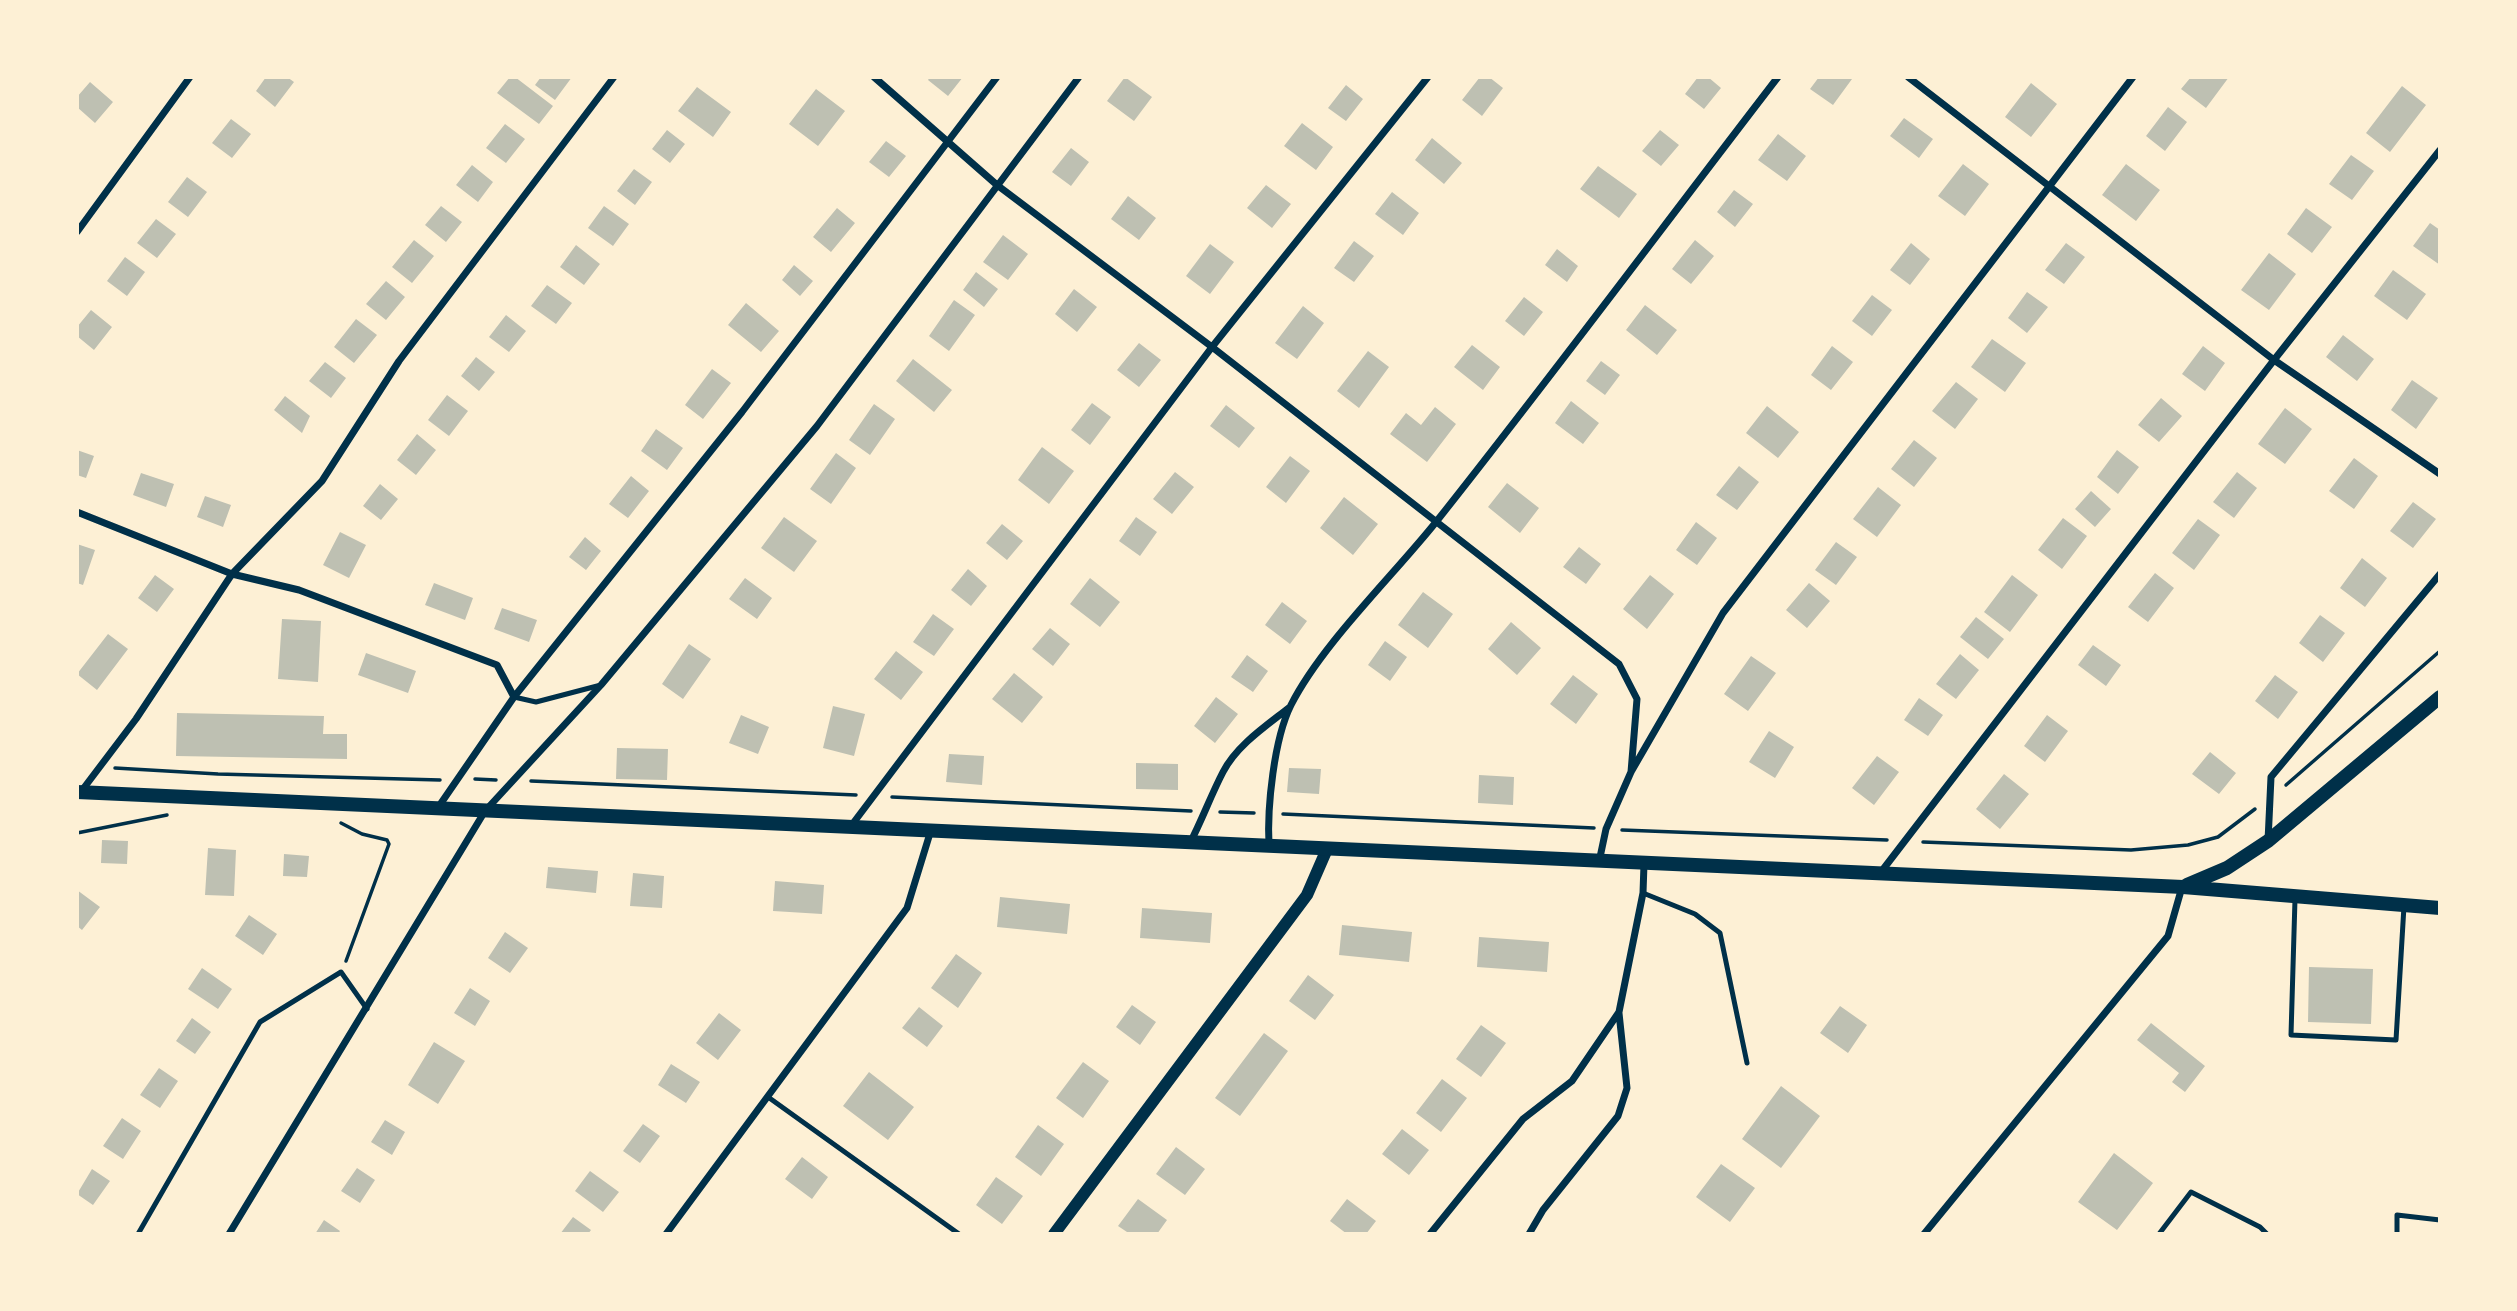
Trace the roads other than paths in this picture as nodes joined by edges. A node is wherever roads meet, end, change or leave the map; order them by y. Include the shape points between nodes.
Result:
1 (190, 77) edge
2 (614, 77) edge
3 (874, 77) edge
4 (997, 77) edge
5 (1079, 77) edge
6 (1428, 77) edge
7 (1778, 77) edge
8 (1908, 77) edge
9 (2133, 77) edge
10 (947, 142) junction
11 (2440, 150) edge
12 (997, 185) junction
13 (2047, 187) junction
14 (77, 232) edge
15 (1212, 346) junction
16 (2274, 360) junction
17 (2440, 474) edge
18 (77, 512) edge
19 (1435, 523) junction
20 (232, 574) junction
21 (2440, 574) edge
22 (601, 685) junction
23 (514, 697) junction
24 (2440, 697) edge
25 (1290, 706) junction
26 (1632, 772) junction
27 (78, 792) edge
28 (437, 809) junction
29 (485, 811) junction
30 (851, 826) junction
31 (931, 830) junction
32 (2268, 841) junction
33 (1190, 843) junction
34 (1269, 845) junction
35 (1327, 849) junction
36 (1600, 862) junction
37 (1644, 864) junction
38 (1879, 875) junction
39 (2182, 887) junction
40 (1643, 893) junction
41 (2295, 896) junction
42 (2404, 905) junction
43 (2440, 908) edge
44 (367, 1009) junction
45 (1619, 1012) junction
46 (1747, 1063) dead end
47 (768, 1097) junction
48 (2440, 1220) edge
49 (138, 1234) edge
50 (229, 1234) edge
51 (666, 1234) edge
52 (959, 1234) edge
53 (1054, 1234) edge
54 (1430, 1234) edge
55 (1529, 1234) edge
56 (1924, 1234) edge
57 (2159, 1234) edge
58 (2267, 1234) edge
59 (2397, 1234) edge

1 - 14 street
2 - 20 street via 399,361 322,481
3 - 10 street
4 - 10 street
5 - 12 street
6 - 15 street
7 - 19 street
8 - 13 street
9 - 13 street
10 - 12 street
10 - 23 street via 742,412
11 - 16 street
12 - 15 street
12 - 22 street via 817,426
13 - 16 street
13 - 26 street via 1723,613
15 - 19 street
15 - 30 street
16 - 17 street
16 - 38 street
18 - 20 street
19 - 25 street via 1323,657
19 - 26 street via 1619,664 1637,699
20 - 23 street via 299,590 497,665
20 - 27 street via 136,719
21 - 32 street via 2271,777
22 - 23 lane via 536,702
22 - 29 street
23 - 28 street
24 - 32 main road
25 - 33 street via 1223,771
25 - 34 street via 1274,766 1267,813
26 - 36 street via 1606,829
27 - 28 main road
28 - 29 main road
29 - 30 main road
29 - 44 street
30 - 31 main road
31 - 33 main road
31 - 47 street via 907,908
32 - 39 main road via 2227,868
33 - 34 main road
34 - 35 main road
35 - 36 main road
35 - 53 street via 1307,895
36 - 37 main road
37 - 38 main road
37 - 40 street
38 - 39 main road
39 - 41 main road
39 - 56 street via 2168,936
40 - 45 street
40 - 46 lane via 1695,914 1720,933
41 - 42 main road
41 - 42 lane via 2291,1035 2396,1040
42 - 43 main road
44 - 49 lane via 341,972 260,1022
44 - 50 street
45 - 54 street via 1573,1081 1522,1119
45 - 55 street via 1627,1088 1618,1116
47 - 51 street
47 - 52 lane
48 - 59 lane via 2397,1215
57 - 58 lane via 2190,1192

